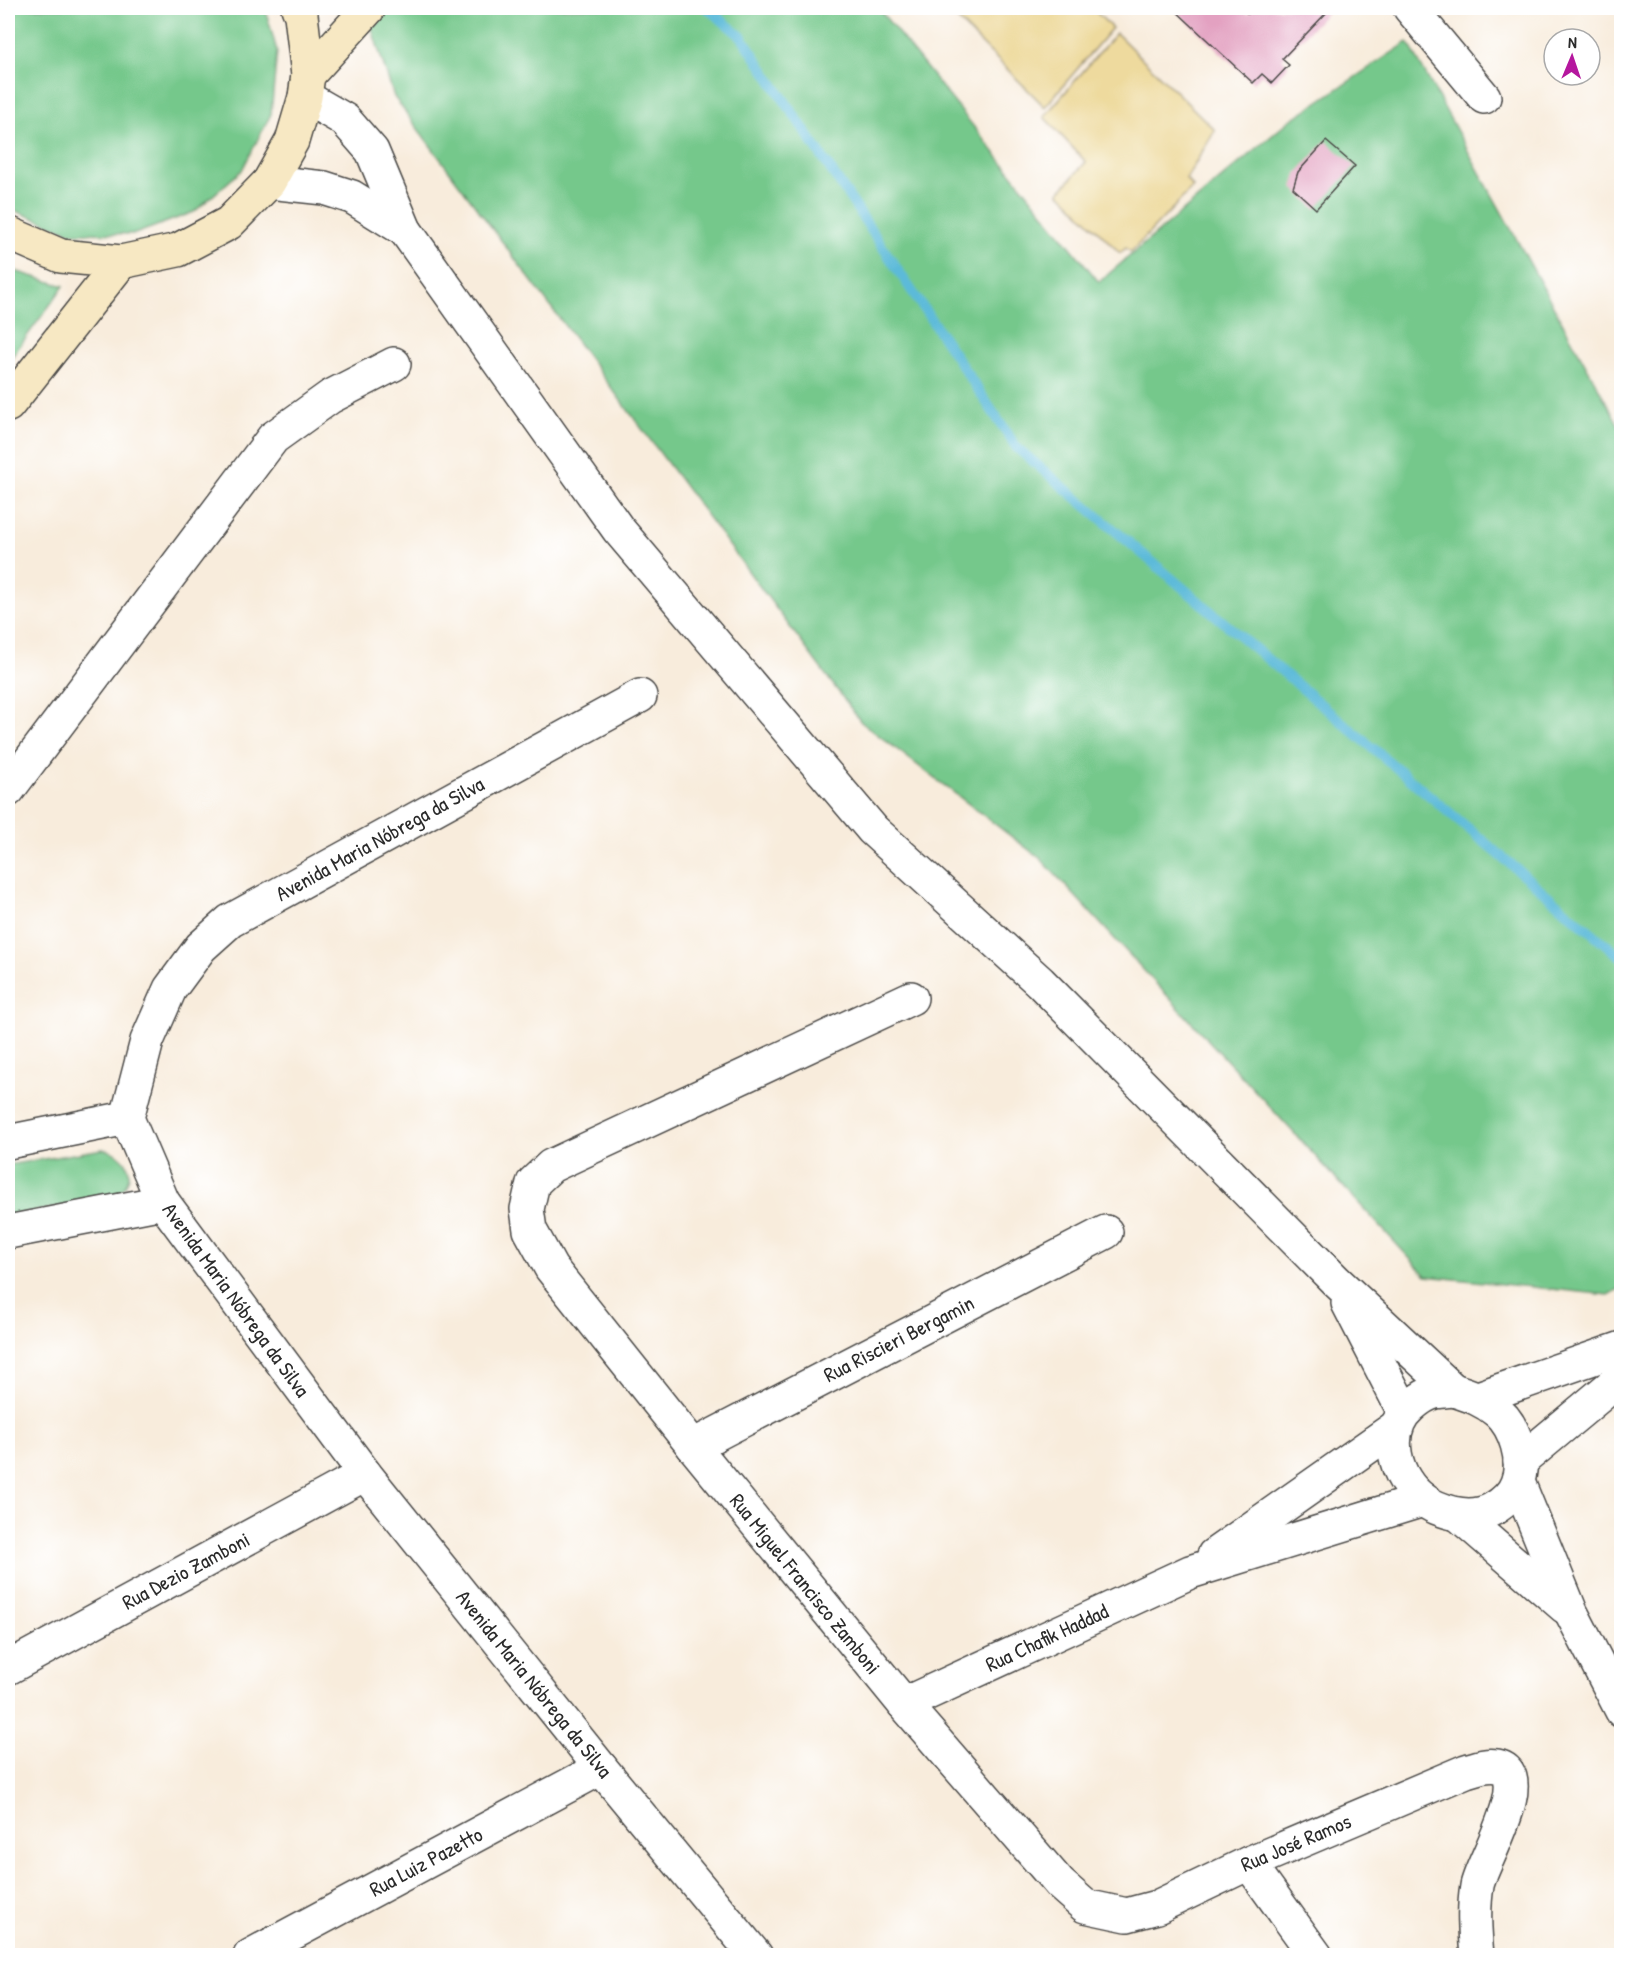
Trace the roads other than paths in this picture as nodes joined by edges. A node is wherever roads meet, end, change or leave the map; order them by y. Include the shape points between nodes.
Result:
1 (297, 8) edge
2 (369, 8) edge
3 (1410, 8) edge
4 (306, 86) junction
5 (1484, 97) dead end
6 (269, 182) junction
7 (405, 230) junction
8 (8, 233) edge
9 (121, 262) junction
10 (394, 364) dead end
11 (8, 405) edge
12 (640, 696) dead end
13 (8, 790) edge
14 (911, 998) dead end
15 (127, 1118) junction
16 (8, 1142) edge
17 (163, 1202) junction
18 (1106, 1232) dead end
19 (8, 1233) edge
20 (1336, 1281) junction
21 (1622, 1348) edge
22 (1622, 1377) edge
23 (1466, 1394) junction
24 (1400, 1419) junction
25 (693, 1446) junction
26 (1519, 1472) junction
27 (365, 1474) junction
28 (1423, 1500) junction
29 (1459, 1515) junction
30 (1190, 1572) junction
31 (1571, 1612) junction
32 (8, 1668) edge
33 (904, 1704) junction
34 (1622, 1712) edge
35 (601, 1768) junction
36 (1249, 1863) junction
37 (1127, 1915) joint
38 (250, 1956) edge
39 (756, 1956) edge
40 (1316, 1956) edge
41 (1477, 1956) edge

1 - 4 street via 301,15
2 - 4 street
3 - 5 street
4 - 6 street via 292,141
4 - 7 street via 345,120 372,151
6 - 7 street via 324,188 352,197
6 - 9 street via 229,223 177,250
7 - 20 street via 618,529 873,830 1040,982
8 - 9 street via 62,256
9 - 11 street
10 - 13 street via 330,397 273,438
12 - 15 street, Avenida Maria Nóbrega da Silva via 230,921 201,947 170,989 147,1041
14 - 25 street, Rua Miguel Francisco Zamboni via 551,1166 533,1183 527,1209 530,1230 552,1268
15 - 16 street
15 - 17 street, Avenida Maria Nóbrega da Silva
17 - 19 street
17 - 27 street, Avenida Maria Nóbrega da Silva
18 - 25 street, Rua Riscieri Bergamin
20 - 23 street
20 - 24 street
21 - 23 street
22 - 26 street
23 - 24 street via 1435,1392 1418,1400
23 - 26 street via 1499,1413 1514,1434
24 - 28 street via 1394,1447 1399,1467 1408,1485
24 - 30 street, Rua Chafik Haddad
25 - 33 street, Rua Miguel Francisco Zamboni
26 - 29 street via 1511,1494 1501,1504 1481,1513
26 - 31 street
27 - 32 street, Rua Dezio Zamboni
27 - 35 street, Avenida Maria Nóbrega da Silva
28 - 29 street
28 - 30 street, Rua Chafik Haddad
29 - 31 street
30 - 33 street, Rua Chafik Haddad
31 - 34 street
33 - 37 street, Rua Miguel Francisco Zamboni via 1060,1884 1085,1906
35 - 38 street, Rua Luiz Pazetto
35 - 39 street, Avenida Maria Nóbrega da Silva
36 - 37 street, Rua José Ramos via 1157,1907
36 - 40 street
36 - 41 street, Rua José Ramos via 1466,1771 1498,1766 1505,1769 1512,1788 1507,1816 1477,1886

